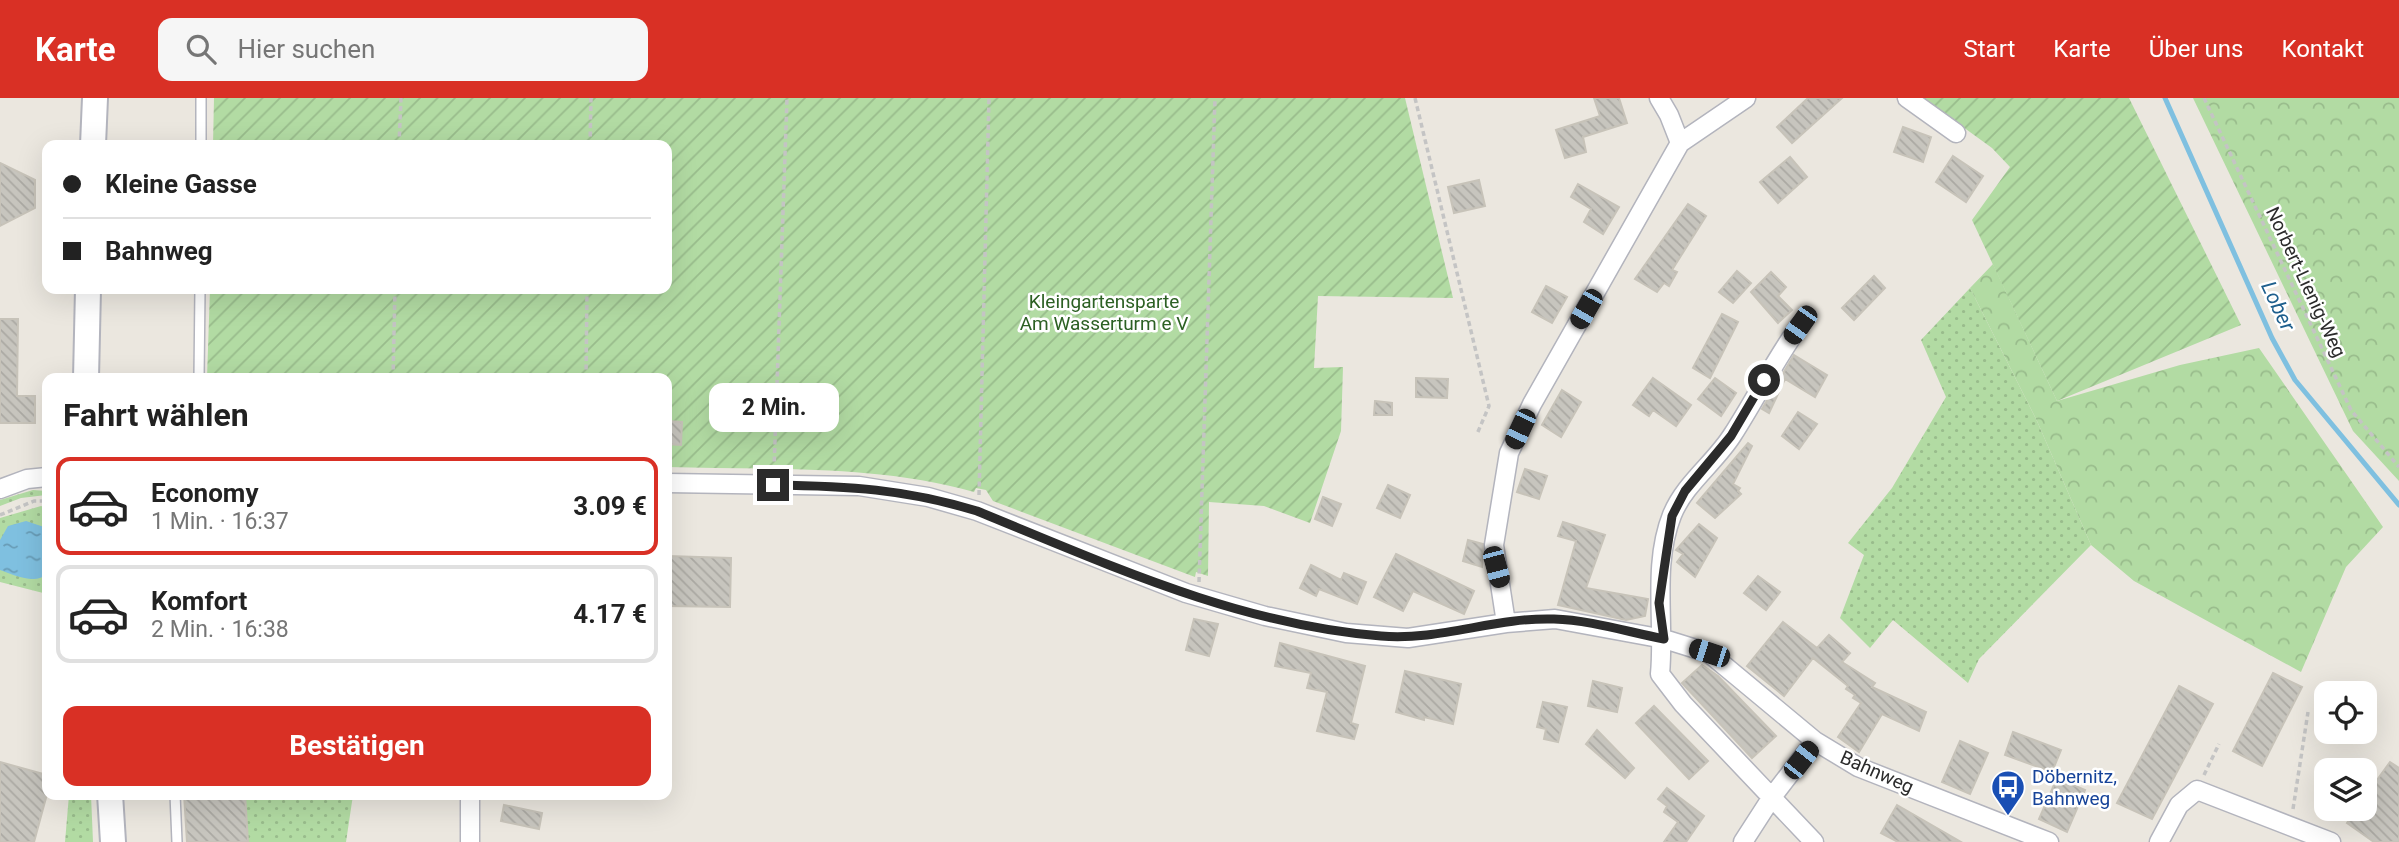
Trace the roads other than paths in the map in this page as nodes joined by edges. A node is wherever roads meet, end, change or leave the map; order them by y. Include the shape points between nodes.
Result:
1 (95, 98) edge
2 (201, 98) edge
3 (1659, 98) edge
4 (1746, 98) edge
5 (1907, 98) edge
6 (1956, 133) dead end
7 (93, 140) edge
8 (201, 140) edge
9 (1680, 143) junction
10 (89, 294) edge
11 (200, 294) edge
12 (1800, 325) dead end
13 (86, 373) edge
14 (199, 373) edge
15 (42, 478) edge
16 (672, 483) edge
17 (0, 489) edge
18 (1506, 623) junction
19 (1664, 639) junction
20 (1815, 741) junction
21 (1772, 797) junction
22 (110, 800) edge
23 (175, 800) edge
24 (470, 800) edge
25 (113, 842) edge
26 (177, 842) edge
27 (470, 842) edge
28 (1743, 842) edge
29 (1814, 842) edge
30 (2049, 842) edge
31 (2159, 842) edge
32 (2331, 842) edge

1 - 7 street
2 - 8 lane
3 - 9 street
4 - 9 street
5 - 6 street
9 - 18 street via 1532,404 1509,453 1494,545
10 - 13 street
11 - 14 lane
12 - 19 street via 1731,436 1685,491 1672,516 1659,603
15 - 17 street
16 - 18 street, Bahnweg via 859,486 916,495 977,511 1196,596 1307,625 1379,636 1431,636
18 - 19 street, Bahnweg via 1555,619
19 - 20 street, Bahnweg via 1709,653
19 - 21 street via 1660,674
20 - 21 street
20 - 30 street, Bahnweg via 1858,767
21 - 28 street
21 - 29 street
22 - 25 street
23 - 26 lane
24 - 27 street
31 - 32 street via 2179,805 2197,790

